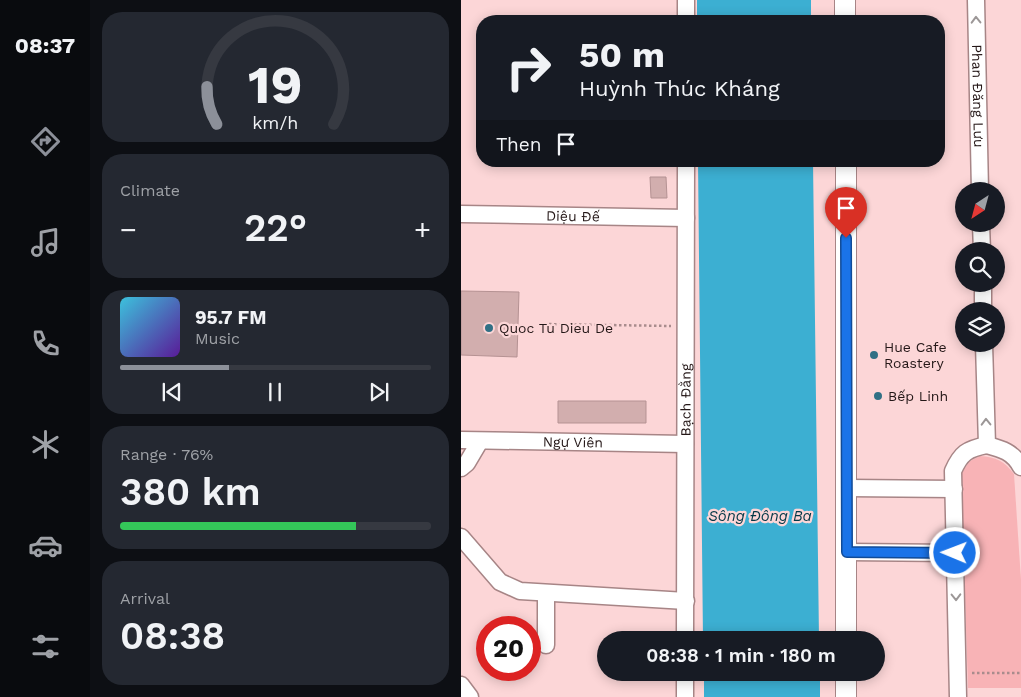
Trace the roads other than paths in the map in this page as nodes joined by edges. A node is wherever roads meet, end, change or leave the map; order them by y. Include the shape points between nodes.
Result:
1 (686, 0) edge
2 (845, 0) edge
3 (976, 0) edge
4 (686, 15) edge
5 (845, 15) edge
6 (686, 167) edge
7 (846, 167) edge
8 (980, 182) edge
9 (461, 214) edge
10 (686, 218) junction
11 (984, 352) edge
12 (461, 440) edge
13 (480, 441) junction
14 (685, 444) junction
15 (987, 445) junction
16 (1021, 467) edge
17 (461, 468) edge
18 (848, 488) junction
19 (954, 490) junction
20 (461, 537) edge
21 (847, 552) junction
22 (955, 553) junction
23 (545, 594) junction
24 (686, 601) junction
25 (685, 631) edge
26 (846, 631) edge
27 (546, 645) dead end
28 (685, 681) edge
29 (846, 681) edge
30 (461, 685) edge
31 (470, 697) edge
32 (685, 697) edge
33 (846, 697) edge
34 (958, 697) edge

1 - 4 street
2 - 5 main road
8 -> 3 street, Phan Đăng Lưu
6 - 10 street, Bạch Đằng
7 - 18 main road
9 - 10 street, Diệu Đế
10 - 14 street, Bạch Đằng
15 -> 11 street
12 - 13 street, Ngự Viên
13 - 14 street, Ngự Viên
13 - 17 street
14 - 24 street, Bạch Đằng
15 - 16 street via 1015,456
15 - 19 street via 973,448 960,456 953,471
18 - 19 street
18 - 21 main road
19 - 22 street
20 - 23 street via 500,582 520,591
21 - 22 street
21 - 26 main road
22 -> 34 street
23 - 24 street
23 - 27 street
24 - 25 street, Bạch Đằng
28 - 32 street
29 - 33 main road
30 - 31 street

